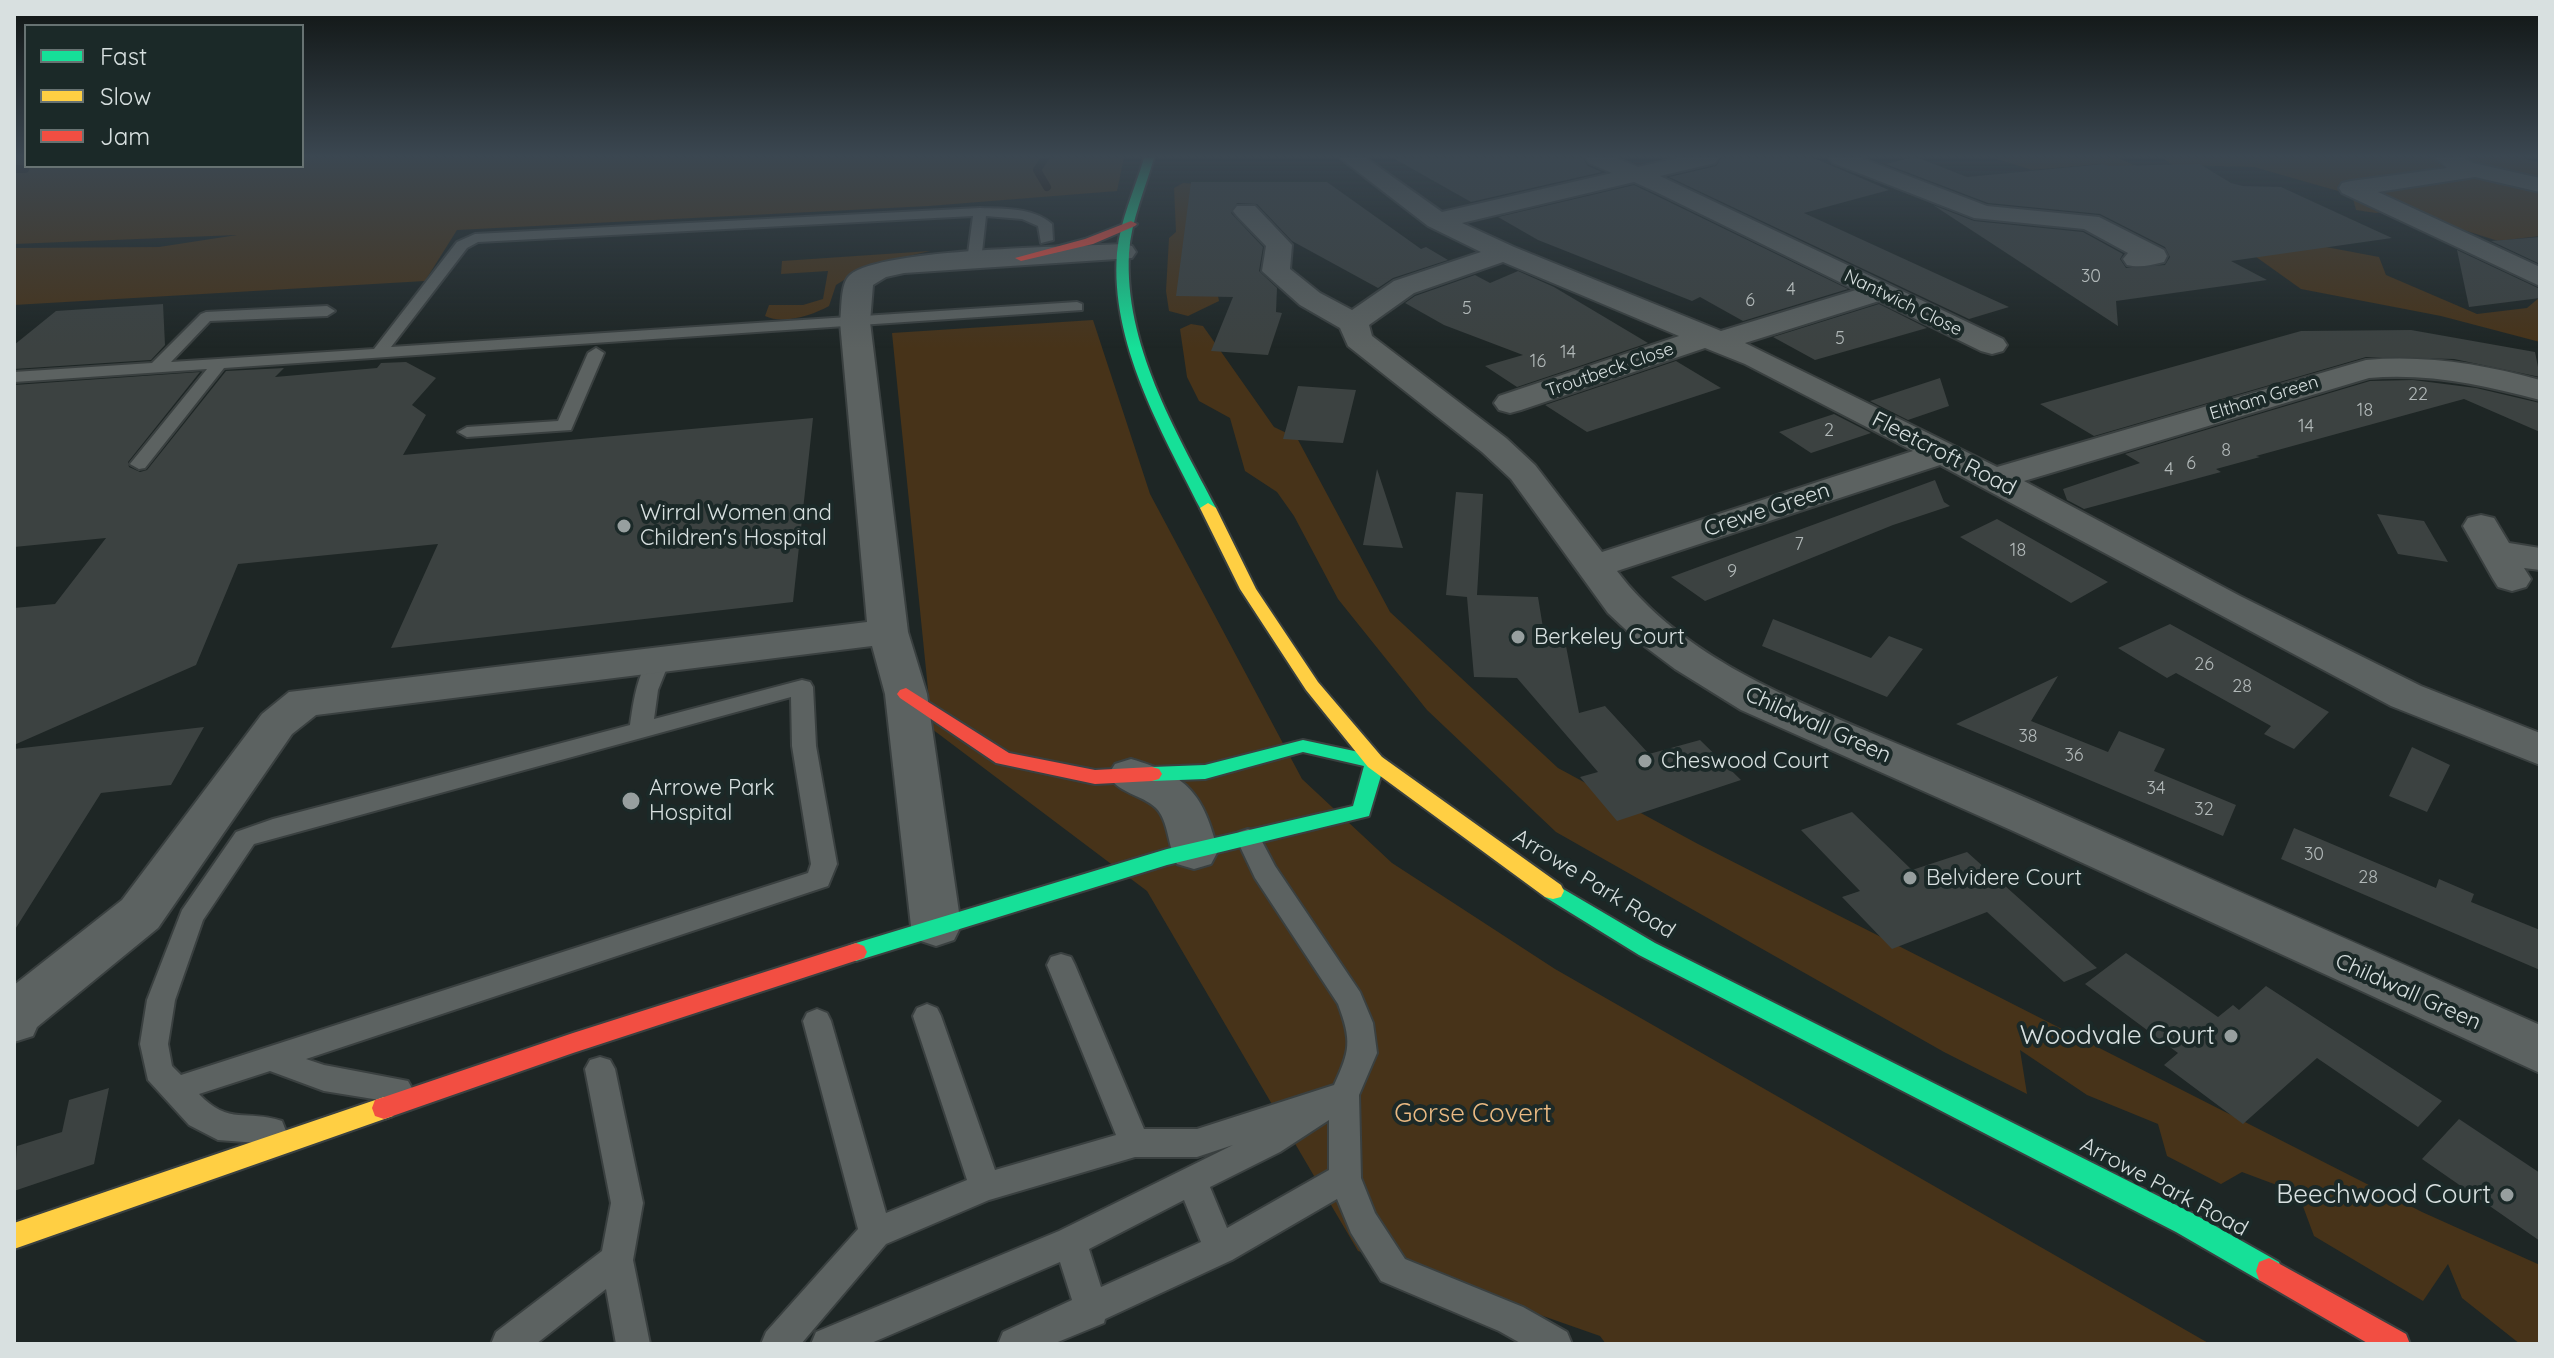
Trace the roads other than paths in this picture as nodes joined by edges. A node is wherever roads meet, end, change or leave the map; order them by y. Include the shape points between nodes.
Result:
1 (798, 221) edge
2 (979, 221) edge
3 (1041, 221) edge
4 (1132, 221) edge
5 (1256, 221) edge
6 (1437, 221) edge
7 (1735, 221) edge
8 (2083, 221) edge
9 (2421, 221) edge
10 (1127, 238) junction
11 (1046, 240) dead end
12 (1504, 253) junction
13 (974, 261) junction
14 (2154, 261) dead end
15 (2540, 278) edge
16 (1879, 292) junction
17 (1077, 307) dead end
18 (327, 311) dead end
19 (855, 322) junction
20 (1353, 323) junction
21 (523, 339) junction
22 (1714, 339) junction
23 (596, 342) junction
24 (1992, 345) dead end
25 (378, 354) junction
26 (510, 361) dead end
27 (220, 363) junction
28 (157, 367) junction
29 (14, 377) edge
30 (2540, 390) edge
31 (1510, 403) dead end
32 (467, 432) dead end
33 (1941, 453) junction
34 (139, 464) dead end
35 (1994, 479) junction
36 (1592, 567) junction
37 (888, 632) junction
38 (659, 660) junction
39 (906, 694) junction
40 (641, 730) junction
41 (2540, 750) edge
42 (1375, 762) junction
43 (1131, 775) junction
44 (1248, 838) junction
45 (1194, 851) junction
46 (936, 926) junction
47 (1061, 965) dead end
48 (927, 1016) dead end
49 (14, 1020) edge
50 (817, 1021) dead end
51 (2540, 1050) edge
52 (271, 1059) junction
53 (600, 1069) dead end
54 (174, 1090) junction
55 (427, 1095) junction
56 (1344, 1095) junction
57 (308, 1134) junction
58 (1135, 1143) junction
59 (1345, 1178) junction
60 (1192, 1181) junction
61 (985, 1187) junction
62 (875, 1233) junction
63 (14, 1236) edge
64 (1070, 1242) junction
65 (1220, 1249) junction
66 (617, 1260) junction
67 (1092, 1311) junction
68 (844, 1340) edge
69 (508, 1344) edge
70 (633, 1344) edge
71 (778, 1344) edge
72 (1015, 1344) edge
73 (1555, 1344) edge
74 (2396, 1344) edge

1 - 25 lane via 475,238 462,245
2 - 13 lane
3 - 11 lane
4 - 10 main road, Arrowe Park Road
5 - 20 street, Childwall Green via 1279,245 1276,271 1310,299
6 - 12 street, Fleetcroft Road
7 - 16 street, Nantwich Close
8 - 14 street
9 - 15 street
10 - 13 street via 1021,258
10 - 42 main road, Arrowe Park Road via 1125,301 1138,353 1193,479 1248,589 1312,686
12 - 20 street via 1404,287
12 - 22 street, Fleetcroft Road
13 - 19 street via 877,271 859,281
16 - 22 street, Troutbeck Close
16 - 24 street, Nantwich Close
17 - 19 lane
18 - 28 lane via 206,317
19 - 23 lane via 722,327 656,342
19 - 37 street
20 - 36 street, Childwall Green via 1359,340 1523,472
21 - 23 lane
21 - 25 lane
21 - 26 lane
22 - 31 street, Troutbeck Close
22 - 33 street, Fleetcroft Road
23 - 32 lane via 565,426
25 - 27 lane
27 - 28 lane
27 - 34 lane
28 - 29 lane
30 - 35 street, Eltham Green via 2460,370 2366,369
33 - 35 street, Fleetcroft Road
33 - 36 street, Crewe Green
35 - 41 street, Fleetcroft Road via 2406,696
36 - 51 street, Childwall Green via 1653,633 1756,700
37 - 38 street
37 - 39 street
38 - 40 lane via 647,690
38 - 49 street via 304,702 277,724 140,914
39 - 43 main road via 1003,758 1095,777
39 - 46 street
40 - 52 lane via 802,687 804,746 824,864 819,879
40 - 54 lane via 245,838 191,917 161,1000 154,1044 158,1071
42 - 43 main road via 1303,746 1205,772
42 - 44 main road via 1362,811
42 - 74 main road, Arrowe Park Road via 1529,877 1647,949 2185,1223
43 - 45 street via 1167,791 1183,806
44 - 45 main road
44 - 56 lane via 1355,1011 1363,1053
45 - 46 main road
46 - 55 main road
47 - 58 lane
48 - 61 lane
50 - 62 lane
52 - 54 lane
52 - 55 lane via 324,1078
53 - 66 lane via 627,1203
54 - 57 lane via 218,1127
55 - 57 main road
56 - 58 lane via 1197,1143
56 - 59 lane
56 - 60 lane
57 - 63 main road
58 - 61 lane
59 - 65 lane
59 - 73 lane via 1362,1222 1393,1270 1511,1319
60 - 64 lane
60 - 65 lane
61 - 62 lane
62 - 71 lane
64 - 67 lane
64 - 68 lane
65 - 67 lane
66 - 69 lane
66 - 70 lane
67 - 72 lane

